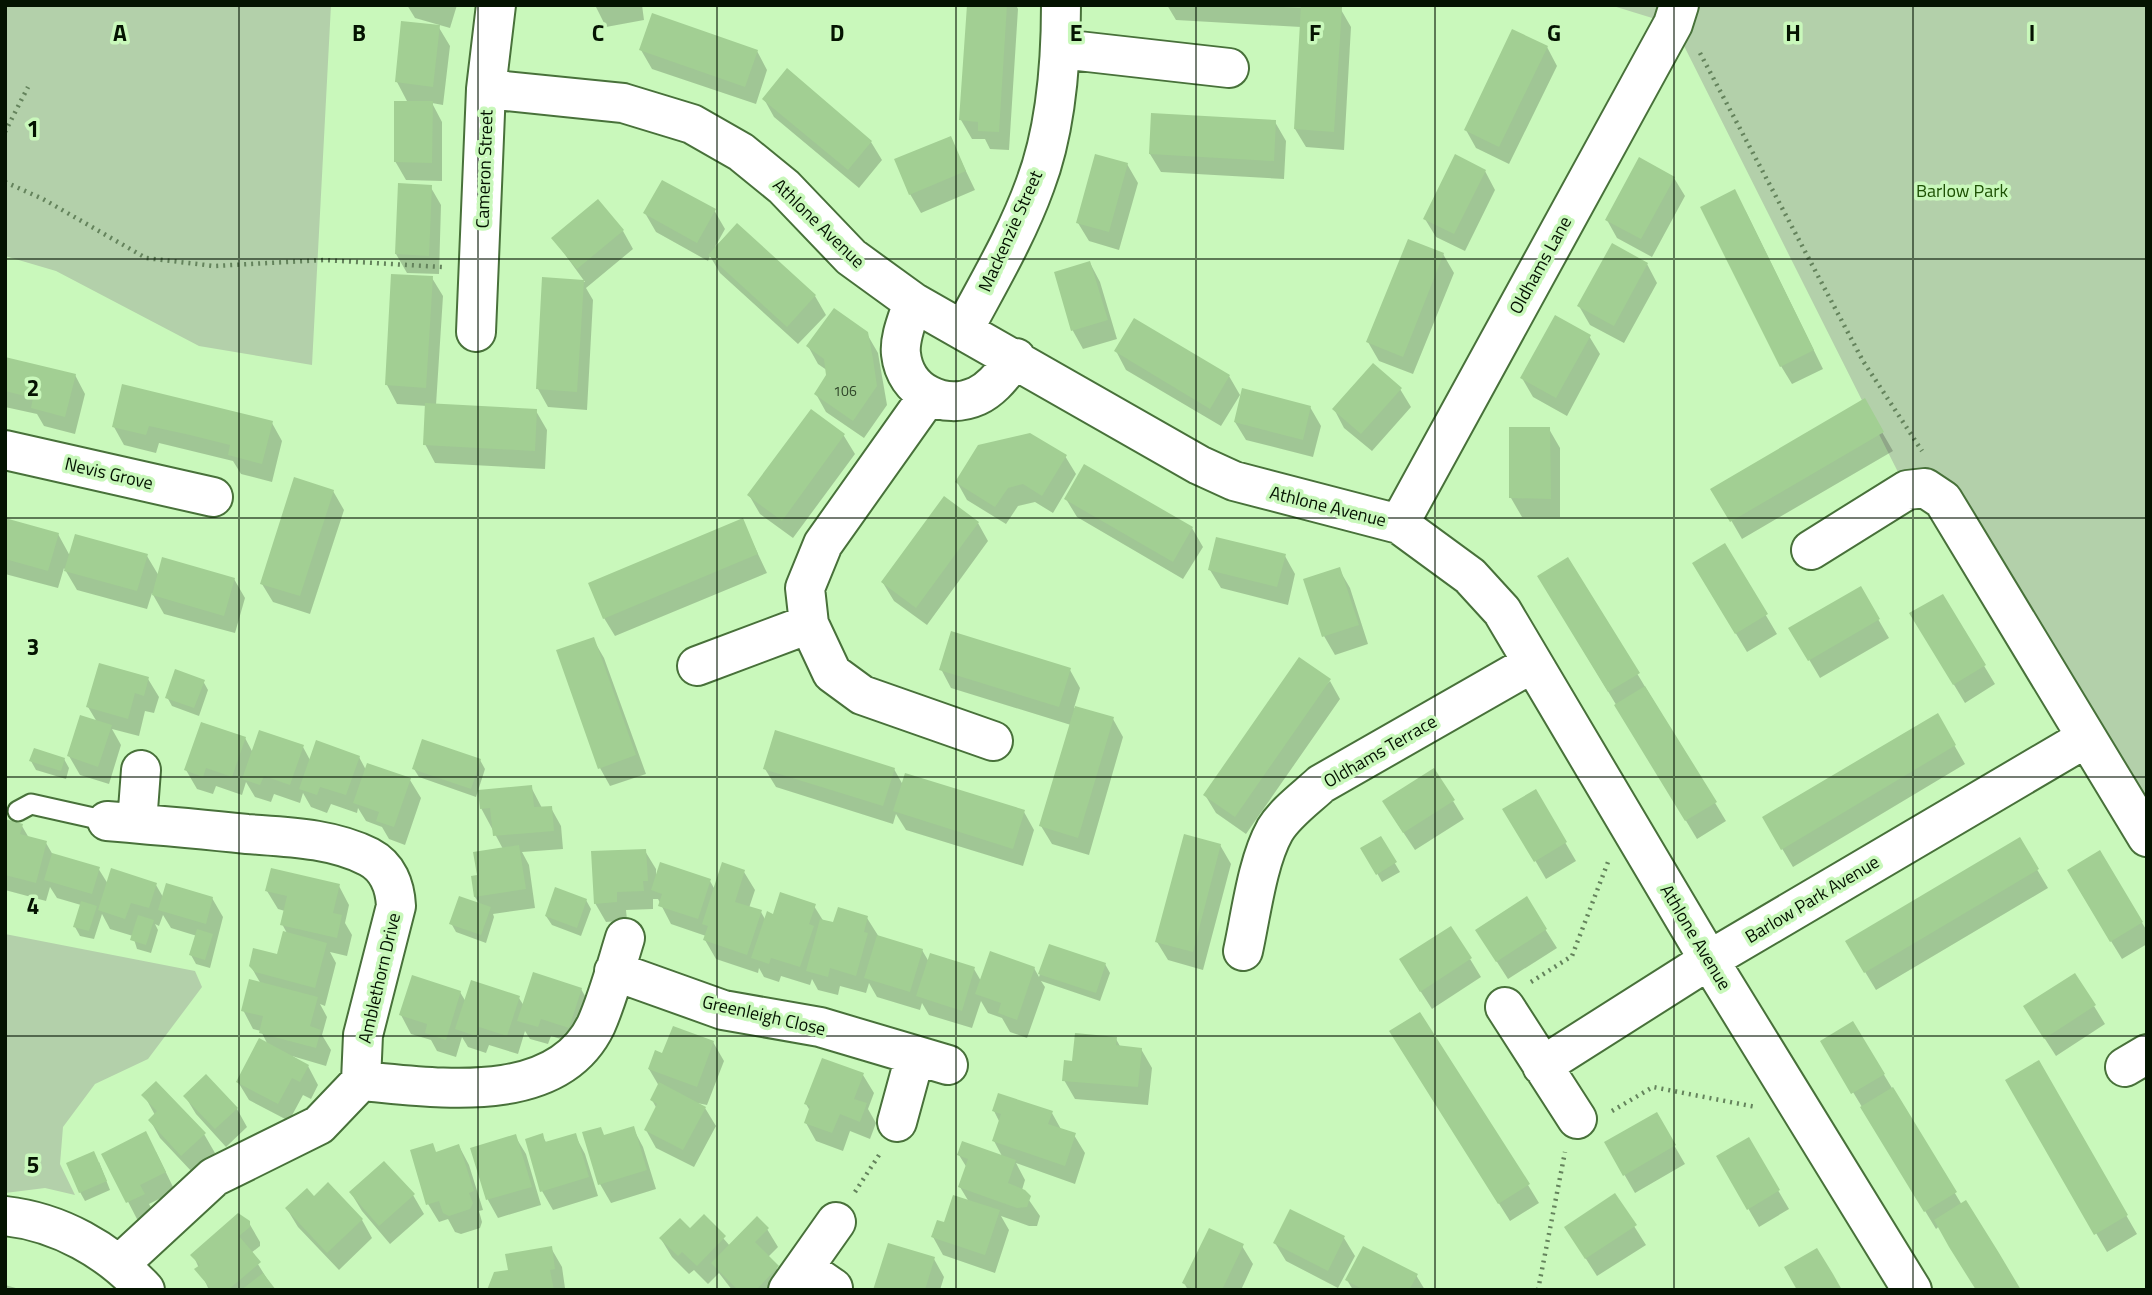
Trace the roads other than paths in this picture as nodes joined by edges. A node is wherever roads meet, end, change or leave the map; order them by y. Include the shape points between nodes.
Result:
1 (496, 5) edge
2 (1061, 5) edge
3 (1677, 11) edge
4 (1061, 48) junction
5 (1229, 68) dead end
6 (486, 89) junction
7 (912, 302) junction
8 (964, 329) junction
9 (476, 332) dead end
10 (1016, 358) junction
11 (928, 396) junction
12 (5, 450) edge
13 (213, 497) dead end
14 (1399, 524) junction
15 (1811, 550) dead end
16 (809, 624) junction
17 (1531, 664) junction
18 (697, 666) dead end
19 (2086, 738) junction
20 (993, 741) dead end
21 (141, 770) dead end
22 (18, 811) dead end
23 (122, 822) junction
24 (2147, 837) edge
25 (1243, 951) dead end
26 (1709, 960) junction
27 (1505, 1007) road end
28 (1542, 1066) junction
29 (361, 1081) junction
30 (897, 1122) road end
31 (1580, 1124) road end
32 (5, 1216) edge
33 (836, 1222) road end
34 (133, 1276) edge
35 (808, 1282) edge
36 (1912, 1290) edge

1 - 6 street, Cameron Street
2 - 4 street, Mackenzie Street
3 - 14 street, Oldhams Lane
4 - 5 street
4 - 8 street, Mackenzie Street via 1052,118 1036,184
6 - 7 street, Athlone Avenue via 623,103 692,124 741,152 785,187 851,257
6 - 9 street, Cameron Street
7 - 8 street, Athlone Avenue
7 - 11 street via 901,353 915,386
8 - 10 street, Athlone Avenue
10 - 11 street via 977,396 944,402
10 - 14 street, Athlone Avenue via 1234,481
11 - 16 street via 823,544 805,588
12 - 13 street, Nevis Grove
14 - 17 street, Athlone Avenue via 1470,576 1502,611
15 - 19 street via 1907,490 1925,488 1943,500
16 - 18 street
16 - 20 street via 832,673 862,695
17 - 25 street, Oldhams Terrace via 1321,784 1296,806 1276,829 1266,852
17 - 26 street, Athlone Avenue
19 - 24 street
19 - 26 street, Barlow Park Avenue
21 - 23 street
22 - 23 lane via 31,804
23 - 29 street, Amblethorn Drive via 307,839 348,848 385,870 395,888 396,906 363,1035
26 - 28 street, Barlow Park Avenue
26 - 36 street, Athlone Avenue
27 - 28 street
28 - 31 street
29 - 30 street, Greenleigh Close via 465,1090 522,1082 550,1071 574,1054 595,1027 620,955 723,1010 820,1027 932,1060
29 - 34 street via 319,1125 214,1177
32 - 34 street via 70,1234
33 - 35 street

